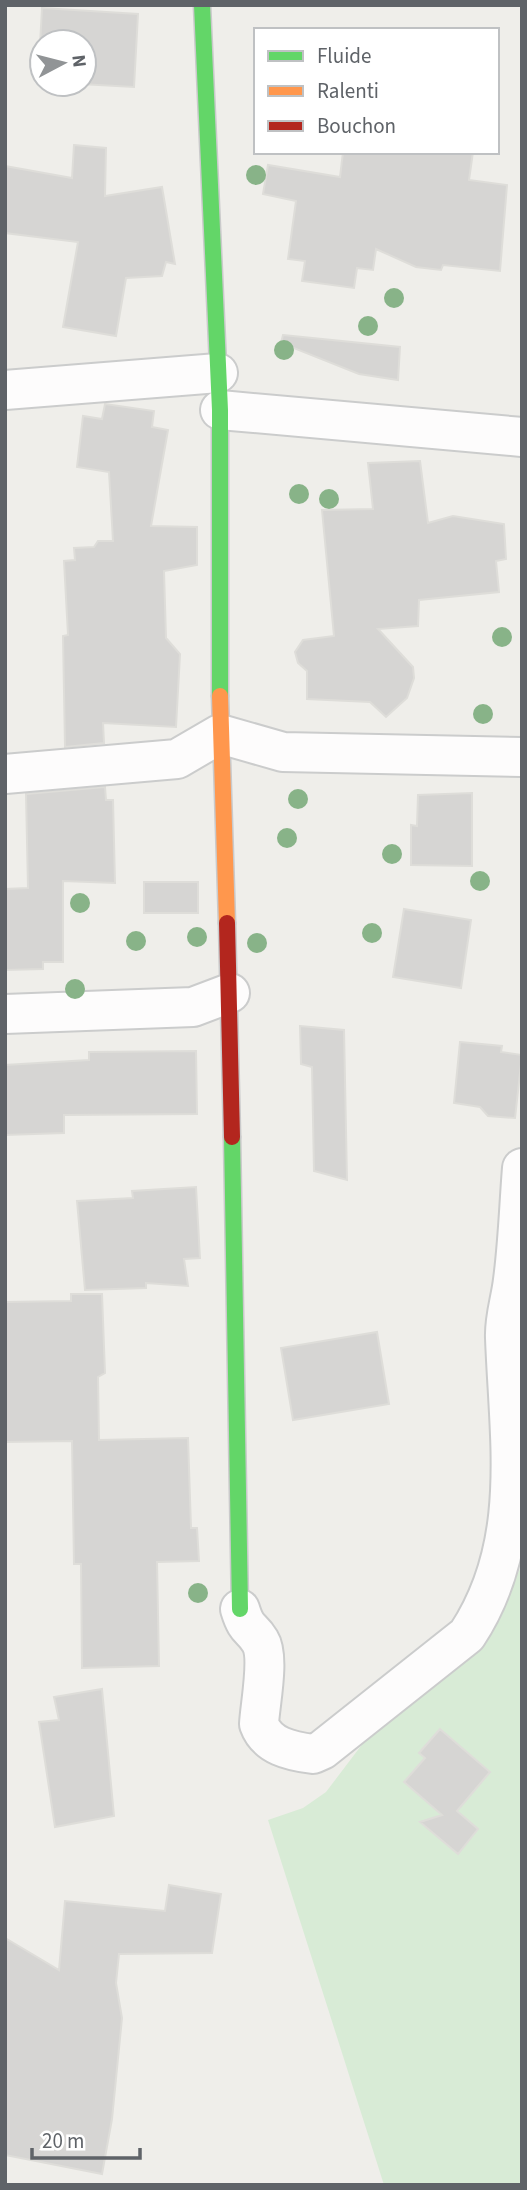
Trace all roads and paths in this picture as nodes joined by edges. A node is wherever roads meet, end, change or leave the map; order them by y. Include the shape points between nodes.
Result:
1 (202, 5) edge
2 (218, 373) junction
3 (5, 390) edge
4 (220, 410) junction
5 (522, 437) edge
6 (220, 734) junction
7 (522, 757) edge
8 (5, 774) edge
9 (230, 993) junction
10 (5, 1014) edge
11 (522, 1168) edge
12 (240, 1609) joint

1 - 2 street
2 - 3 street
2 - 4 street
4 - 5 street
4 - 6 street
6 - 7 street via 283,752
6 - 8 street via 177,759
6 - 9 street
9 - 10 street via 193,1007
9 - 12 street
11 - 12 street via 505,1336 517,1506 511,1549 482,1616 467,1634 313,1755 270,1742 262,1733 264,1657 260,1640 245,1627

